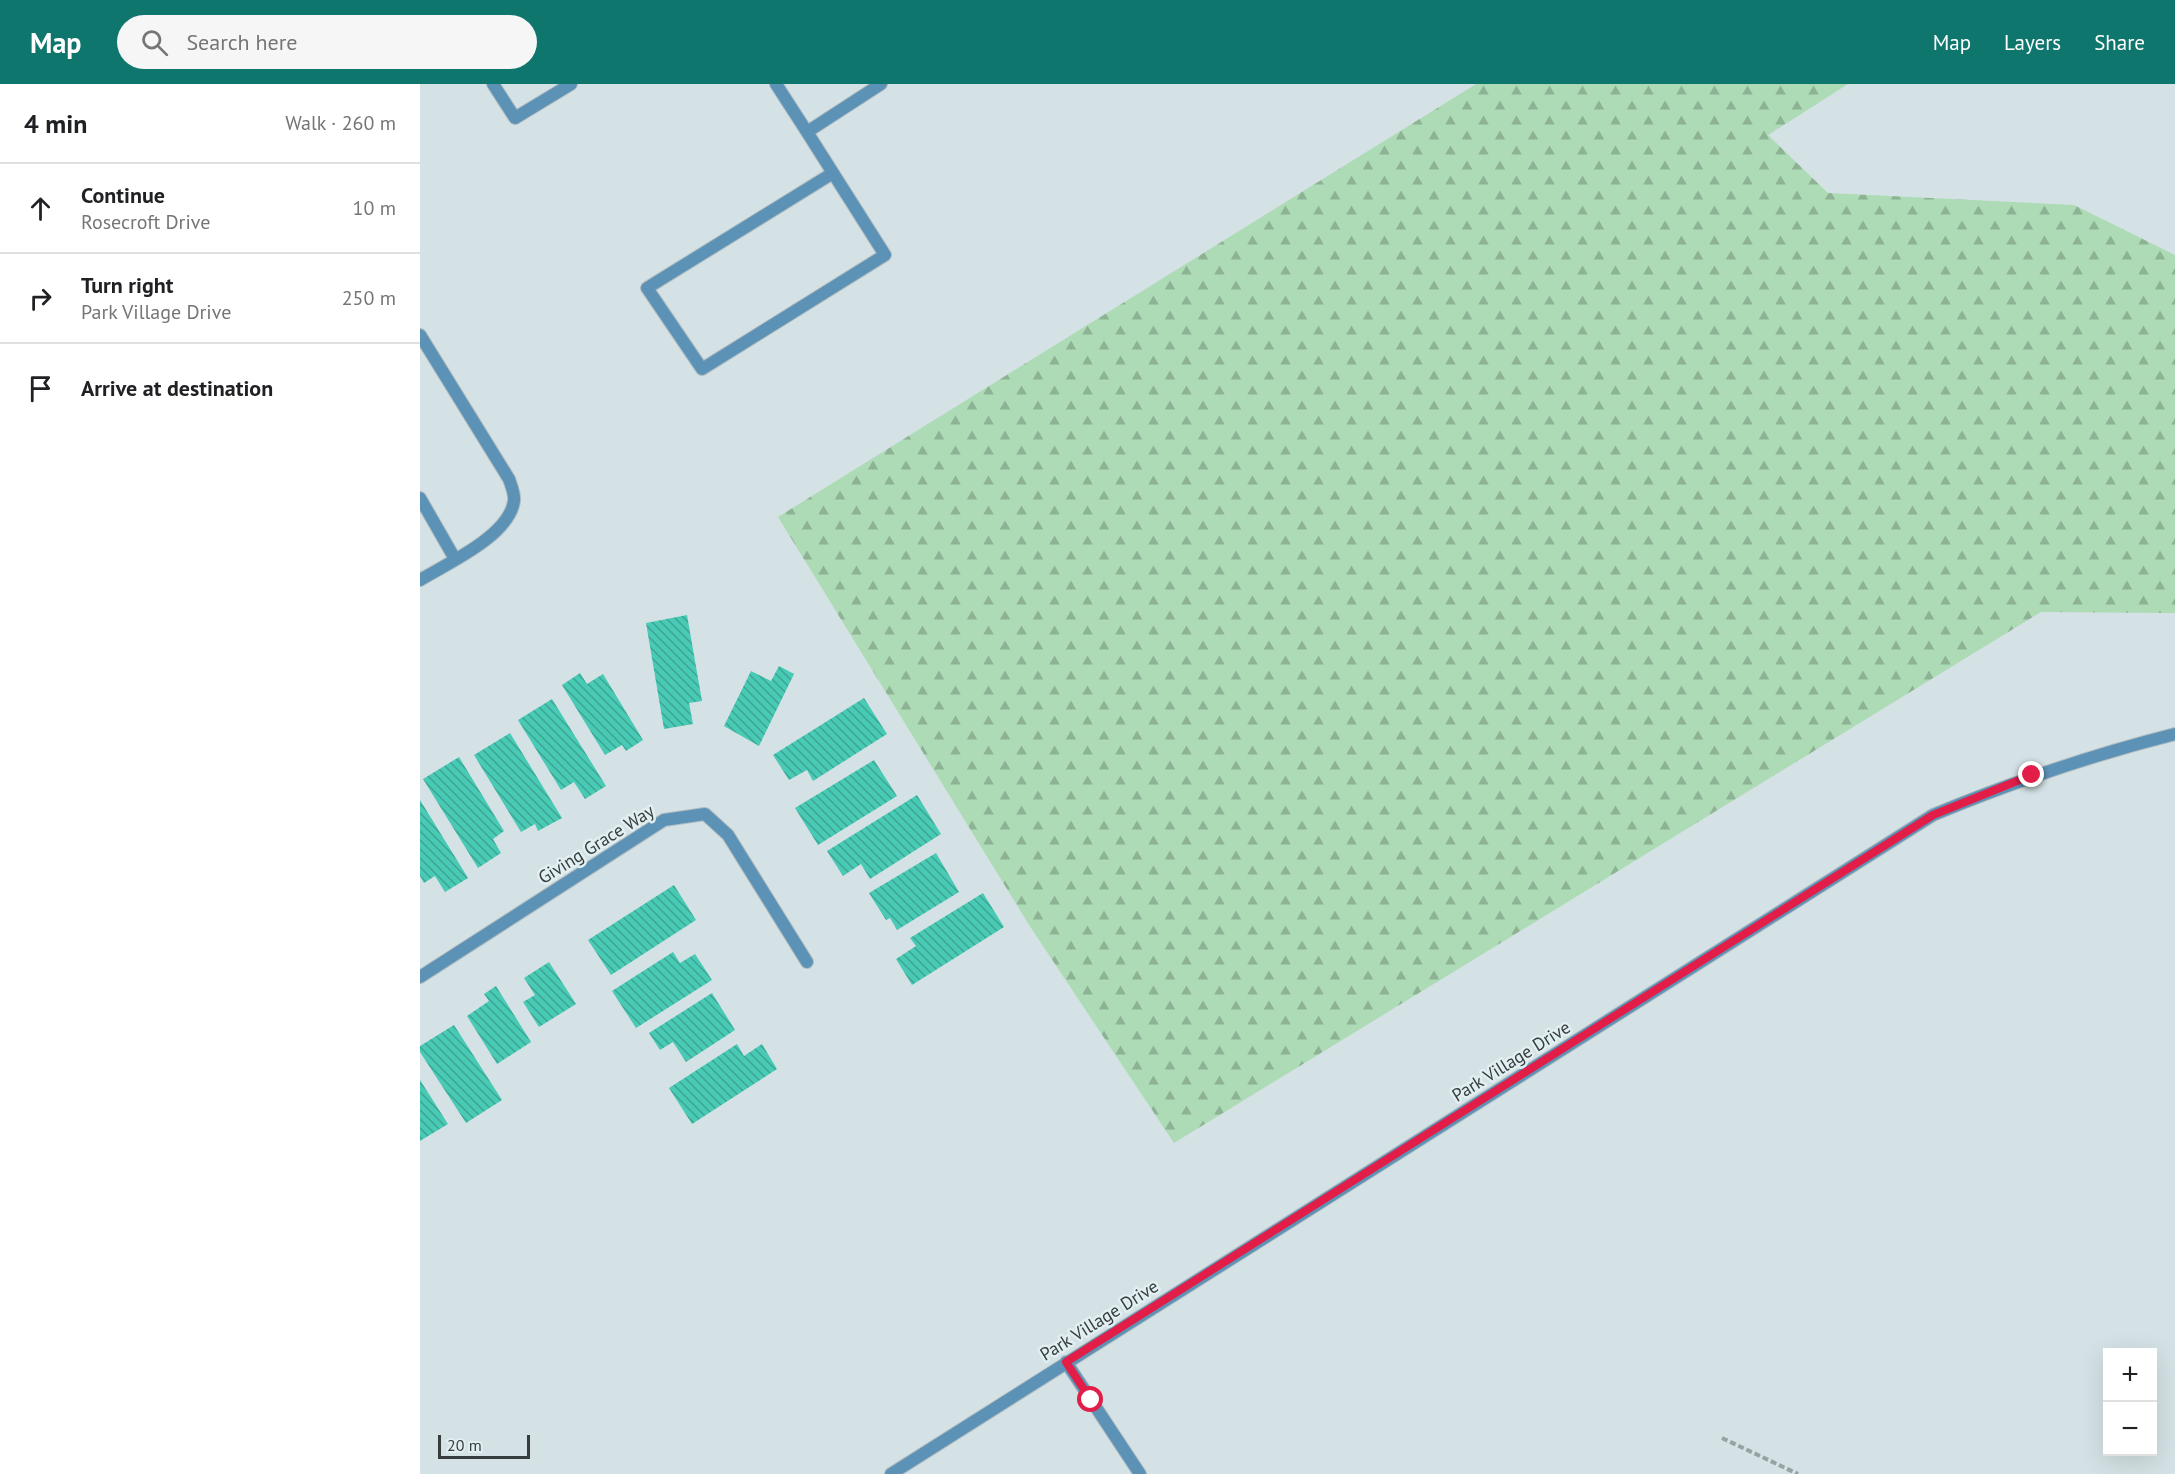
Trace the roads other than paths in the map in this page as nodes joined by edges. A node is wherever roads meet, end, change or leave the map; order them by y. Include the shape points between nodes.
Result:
1 (493, 84) edge
2 (571, 84) edge
3 (776, 84) edge
4 (881, 84) edge
5 (807, 132) junction
6 (833, 173) junction
7 (420, 335) edge
8 (420, 498) edge
9 (455, 559) junction
10 (420, 580) edge
11 (2175, 734) edge
12 (807, 962) dead end
13 (420, 977) edge
14 (1066, 1362) junction
15 (891, 1474) edge
16 (1140, 1474) edge

1 - 2 street via 515,118
3 - 5 street
4 - 5 street
5 - 6 street
6 - 6 street via 885,255 702,369 647,288
7 - 9 street via 509,478 514,500 507,521
8 - 9 street
9 - 10 street
11 - 14 street, Park Village Drive via 2098,753 1933,815
12 - 13 street, Giving Grace Way via 728,835 705,814 664,820
14 - 15 street, Park Village Drive
14 - 16 street

